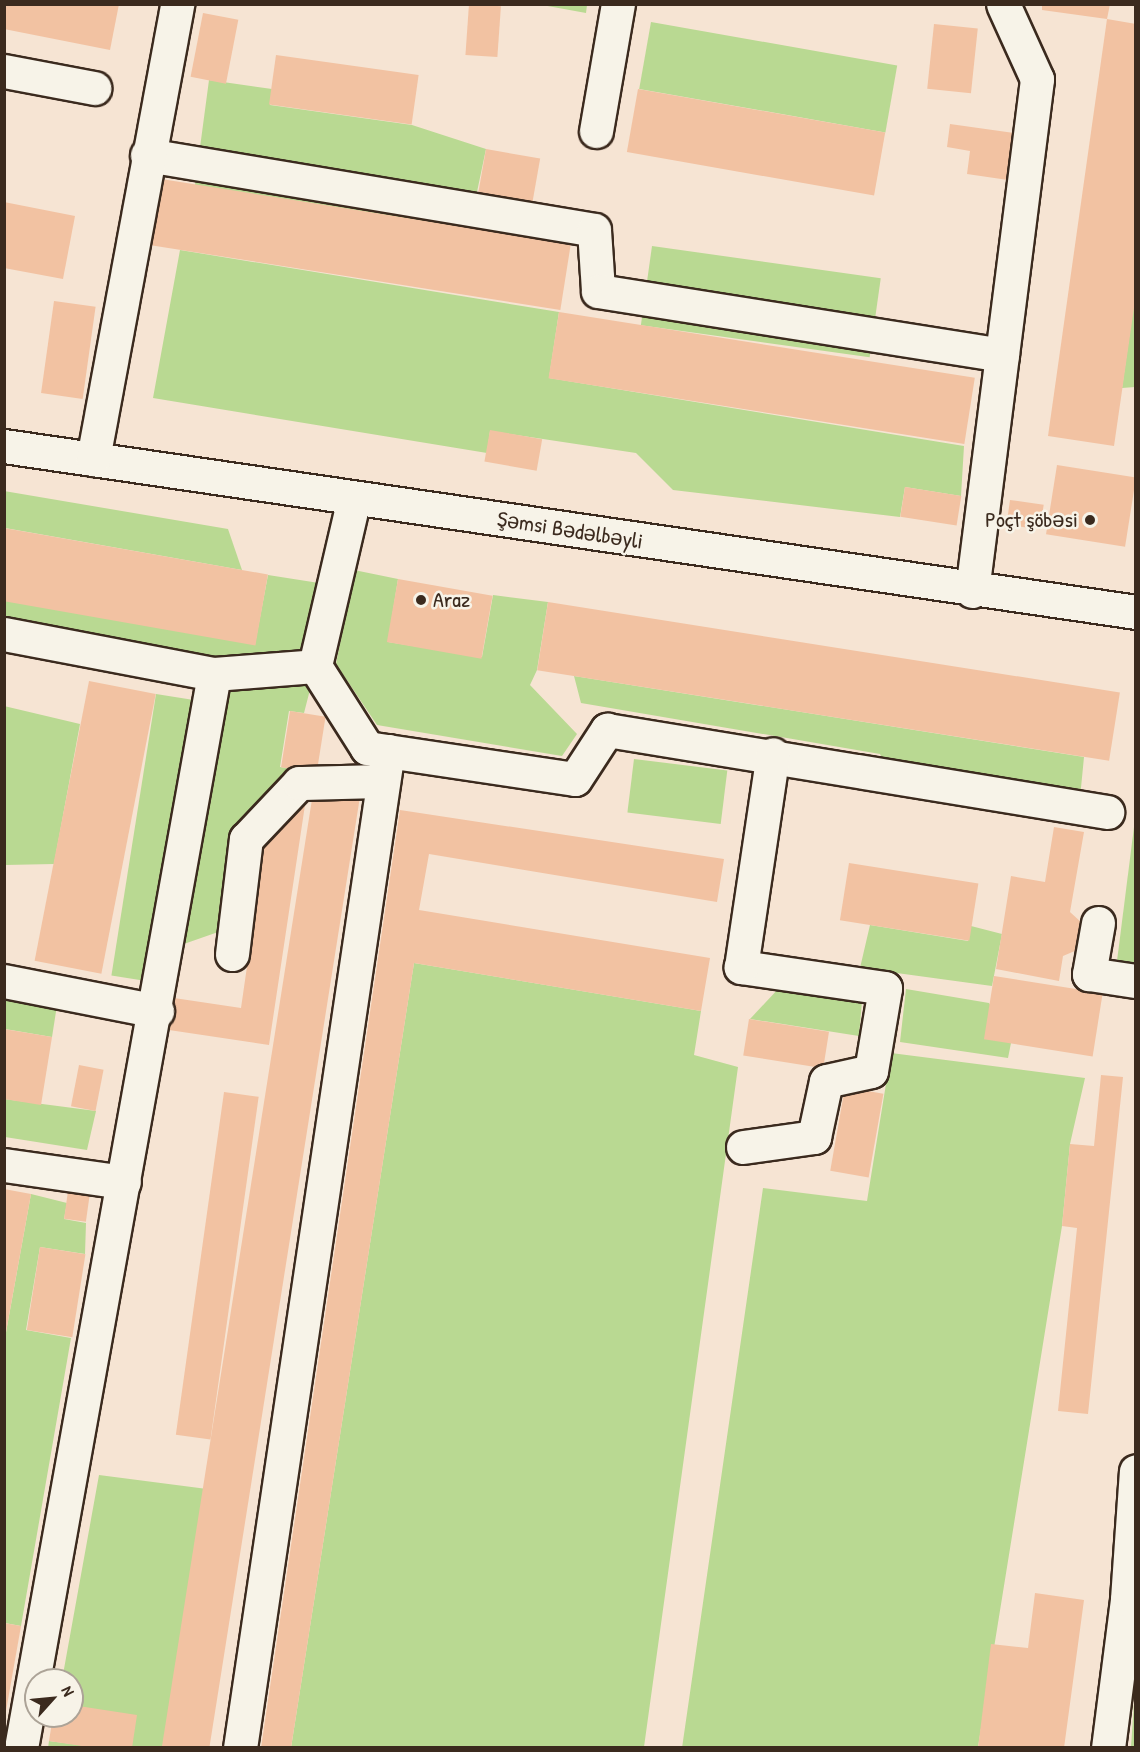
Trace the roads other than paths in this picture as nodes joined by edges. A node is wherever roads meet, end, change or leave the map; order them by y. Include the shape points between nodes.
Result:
1 (177, 4) edge
2 (618, 4) edge
3 (1003, 4) edge
4 (4, 71) edge
5 (94, 88) dead end
6 (596, 132) dead end
7 (147, 155) junction
8 (1002, 355) junction
9 (4, 446) edge
10 (93, 459) junction
11 (354, 498) junction
12 (972, 591) junction
13 (1136, 612) edge
14 (4, 634) edge
15 (315, 666) junction
16 (214, 674) junction
17 (773, 754) junction
18 (385, 766) junction
19 (1107, 812) dead end
20 (1098, 923) dead end
21 (232, 954) dead end
22 (4, 981) edge
23 (1136, 981) edge
24 (157, 1011) junction
25 (743, 1147) dead end
26 (4, 1165) edge
27 (124, 1182) junction
28 (1136, 1471) edge
29 (21, 1748) edge
30 (240, 1748) edge
31 (1108, 1748) edge

1 - 7 street
2 - 6 street
3 - 8 street via 1037,79
4 - 5 street
7 - 8 street via 594,230 598,291
7 - 10 street
8 - 12 street
9 - 10 street, Şəmsi Bədəlbəyli
10 - 11 street, Şəmsi Bədəlbəyli
11 - 12 street, Şəmsi Bədəlbəyli
11 - 15 street
12 - 13 street, Şəmsi Bədəlbəyli
14 - 16 street
15 - 16 street
15 - 18 street via 367,748
16 - 24 street
17 - 18 street via 607,730 575,779
17 - 19 street
17 - 25 street via 741,967 885,988 872,1071 826,1081 814,1137
18 - 21 street via 299,783 246,839
18 - 30 street
20 - 23 street via 1089,974
22 - 24 street
24 - 27 street
26 - 27 street
27 - 29 street
28 - 31 street

